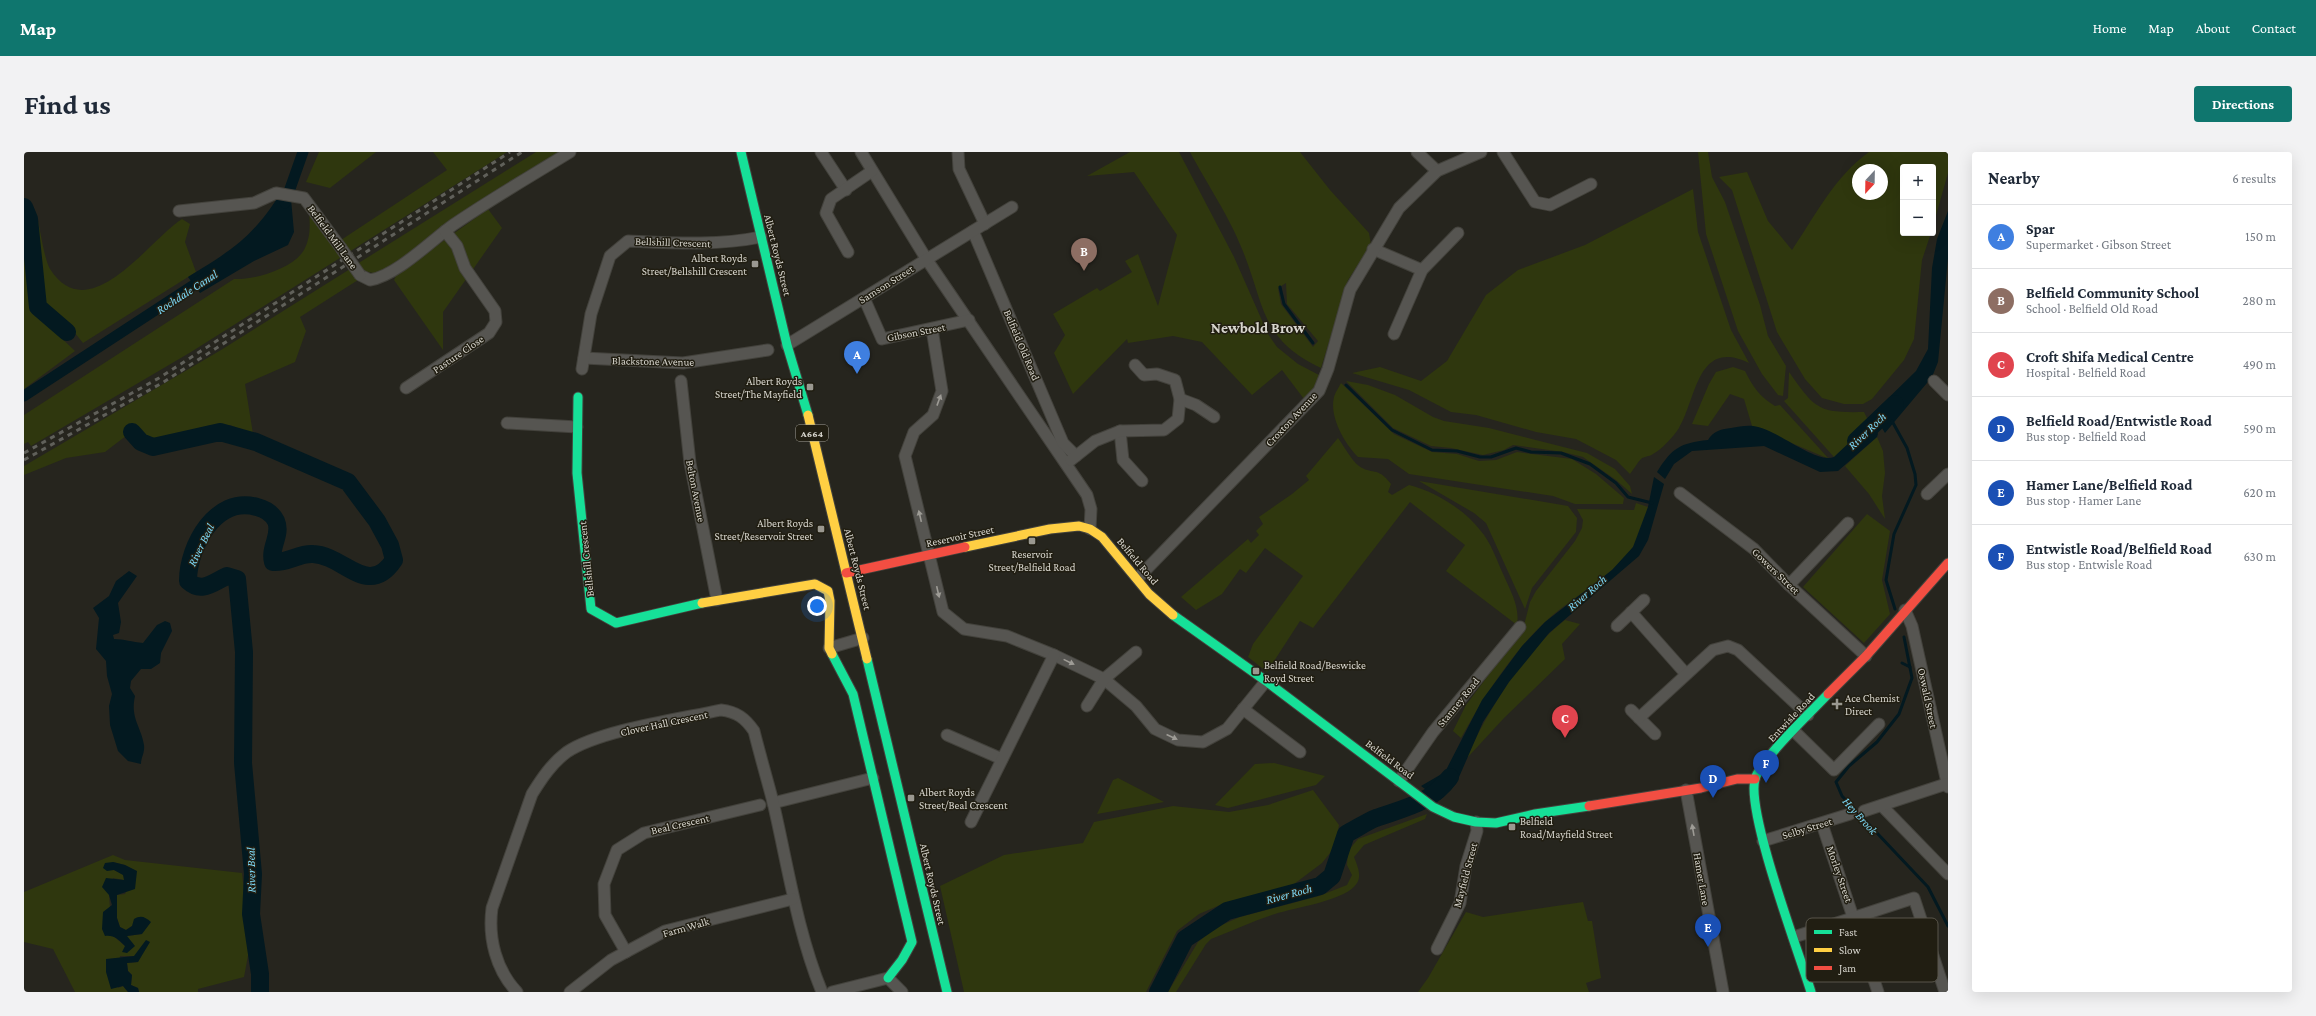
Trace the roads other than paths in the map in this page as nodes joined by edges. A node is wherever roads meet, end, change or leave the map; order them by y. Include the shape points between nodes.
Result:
1 (570, 152) edge
2 (741, 152) edge
3 (821, 152) edge
4 (860, 152) edge
5 (958, 152) edge
6 (1417, 152) edge
7 (1481, 152) edge
8 (1503, 152) edge
9 (872, 171) junction
10 (1436, 171) junction
11 (1591, 184) dead end
12 (846, 190) junction
13 (1012, 207) dead end
14 (179, 211) dead end
15 (985, 224) junction
16 (446, 231) junction
17 (973, 231) junction
18 (1458, 233) dead end
19 (761, 237) junction
20 (1373, 249) junction
21 (848, 252) dead end
22 (927, 260) junction
23 (1422, 270) junction
24 (864, 298) junction
25 (969, 320) junction
26 (932, 329) junction
27 (1394, 334) dead end
28 (787, 345) junction
29 (768, 350) dead end
30 (583, 364) joint
31 (1135, 365) dead end
32 (681, 381) dead end
33 (1934, 381) dead end
34 (406, 388) dead end
35 (1947, 391) edge
36 (578, 397) dead end
37 (1180, 399) junction
38 (1214, 417) dead end
39 (507, 423) dead end
40 (577, 427) junction
41 (1120, 431) junction
42 (1076, 456) junction
43 (1065, 464) junction
44 (1948, 474) edge
45 (1142, 481) dead end
46 (1680, 493) dead end
47 (1927, 494) dead end
48 (1848, 523) dead end
49 (1078, 526) joint
50 (1090, 529) junction
51 (929, 554) junction
52 (1948, 563) edge
53 (846, 573) junction
54 (1138, 578) junction
55 (1789, 585) junction
56 (717, 600) junction
57 (1644, 600) dead end
58 (1905, 610) junction
59 (1632, 612) junction
60 (1617, 626) dead end
61 (1520, 627) dead end
62 (863, 638) junction
63 (829, 648) junction
64 (1136, 652) dead end
65 (1054, 655) junction
66 (1866, 656) junction
67 (1686, 674) junction
68 (1104, 679) junction
69 (1266, 681) junction
70 (1088, 706) dead end
71 (1243, 709) junction
72 (1631, 710) dead end
73 (1808, 715) junction
74 (1639, 718) junction
75 (1879, 724) dead end
76 (1793, 730) junction
77 (1655, 734) dead end
78 (947, 735) dead end
79 (1300, 752) dead end
80 (1002, 760) junction
81 (873, 778) junction
82 (1755, 779) junction
83 (1399, 781) junction
84 (1947, 785) edge
85 (1686, 790) junction
86 (773, 803) junction
87 (760, 805) dead end
88 (1882, 806) junction
89 (1864, 811) dead end
90 (1850, 814) dead end
91 (971, 822) dead end
92 (1476, 822) junction
93 (1822, 824) junction
94 (1763, 841) junction
95 (1948, 874) edge
96 (793, 899) junction
97 (1855, 917) junction
98 (1852, 918) edge
99 (1921, 918) edge
100 (1806, 933) edge
101 (1794, 937) junction
102 (1437, 949) dead end
103 (626, 952) junction
104 (1938, 971) edge
105 (1806, 976) edge
106 (888, 978) junction
107 (1808, 982) edge
108 (1875, 982) edge
109 (517, 992) edge
110 (570, 992) edge
111 (822, 992) edge
112 (832, 992) edge
113 (902, 992) edge
114 (947, 992) edge
115 (1723, 992) edge
116 (1811, 992) edge
117 (1878, 992) edge
118 (1945, 992) edge

1 - 16 street, Belfield Mill Lane
2 - 19 street, Albert Royds Street / A664
3 - 12 street
4 - 9 street
5 - 15 street via 959,169
6 - 10 street
7 - 10 street, Croxton Avenue
8 - 11 street via 1535,202 1550,206
9 - 12 street
9 - 22 street
10 - 20 street, Croxton Avenue via 1399,208
12 - 21 street via 831,199 826,213
13 - 15 street, Samson Street
14 - 16 street, Belfield Mill Lane, bridge via 254,203 276,193 304,198 360,275 370,280 386,274
15 - 17 street, Samson Street
16 - 34 street, Pasture Close via 457,246 465,268 495,311 496,322 483,337
17 - 22 street, Samson Street
17 - 42 street, Belfield Old Road via 1063,444
18 - 23 street
19 - 28 street, Albert Royds Street / A664
19 - 30 street, Bellshill Crescent via 702,245 628,241 610,256 592,314
20 - 23 street
20 - 54 street, Croxton Avenue via 1350,290 1328,369 1319,391
22 - 24 street, Samson Street
22 - 25 street
23 - 27 street
24 - 26 street, Gibson Street via 882,339
24 - 28 street, Samson Street
25 - 26 street, Gibson Street
25 - 43 street
51 -> 26 street via 905,456 914,432 934,415 942,390
28 - 53 street, Albert Royds Street / A664 via 808,416
29 - 30 street, Blackstone Avenue via 681,363
31 - 37 street via 1144,375 1157,374 1175,380
32 - 56 street, Belton Avenue via 690,463
33 - 35 street
36 - 40 street, Bellshill Crescent
37 - 38 street via 1196,405
37 - 41 street via 1178,419 1164,430
39 - 40 street
40 - 56 street, Bellshill Crescent via 577,473 591,609 616,623
41 - 42 street via 1095,441
41 - 45 street via 1123,460
42 - 43 street
43 - 50 street via 1086,495 1091,509
44 - 47 street
46 - 55 street, Gowers Street via 1754,549
48 - 55 street
49 - 50 street, Belfield Road
49 - 51 street, Reservoir Street via 1050,529
50 - 54 street, Belfield Road via 1102,537
51 - 53 street, Reservoir Street
51 -> 65 street via 943,612 964,629 1007,636
52 - 58 street, Entwisle Road
53 - 62 street, Albert Royds Street / A664
54 - 69 street, Belfield Road via 1149,594 1182,623
55 - 66 street, Gowers Street
56 - 63 street, Bellshill Crescent via 815,584 828,591 829,595
57 - 59 street
58 - 66 street, Entwisle Road
58 - 84 street, Oswald Street via 1912,626
59 - 60 street
59 - 67 street
61 - 83 street, Stanney Road via 1433,732
62 - 63 street
62 - 114 street, Albert Royds Street / A664
63 - 81 street via 853,694
64 - 68 street
65 -> 68 street
65 - 80 street
66 - 73 street, Entwisle Road
67 - 73 street via 1714,650 1728,646 1738,650
67 - 74 street
68 - 70 street
68 -> 71 street via 1136,706 1154,729 1178,740 1203,742 1227,729
69 - 71 street
69 - 83 street, Belfield Road
71 - 79 street
72 - 74 street
73 - 76 street, Entwisle Road
74 - 77 street
75 - 76 street via 1834,770
76 - 82 street, Entwisle Road
78 - 80 street
80 - 91 street
81 - 86 street
81 - 106 street via 912,942
82 - 85 street, Belfield Road via 1737,779
82 - 94 street via 1755,808
83 - 92 street, Belfield Road via 1433,807 1454,817
84 - 88 street
85 - 92 street, Belfield Road via 1535,814 1496,823
115 -> 85 street, Hamer Lane
86 - 96 street, Clover Hall Crescent
86 - 109 street, Clover Hall Crescent via 754,731 737,713 729,711 721,710 609,735 568,752 553,764 532,794 492,908 490,936 499,964
87 - 103 street, Beal Crescent via 644,833 617,850 604,884 605,915
88 - 89 street
88 - 95 street
90 - 93 street, Selby Street
92 - 102 street, Mayfield Street via 1477,831 1466,866 1460,903
93 - 94 street, Selby Street
93 - 97 street, Morley Street
94 - 101 street
96 - 103 street, Farm Walk via 665,931
96 - 111 street, Clover Hall Crescent
97 - 98 street
97 - 99 street via 1914,898
100 - 101 street
101 - 105 street
103 - 110 street, Farm Walk via 611,960
104 - 118 street
106 - 112 street
106 - 113 street
107 - 116 street
108 - 117 street, Morley Street

